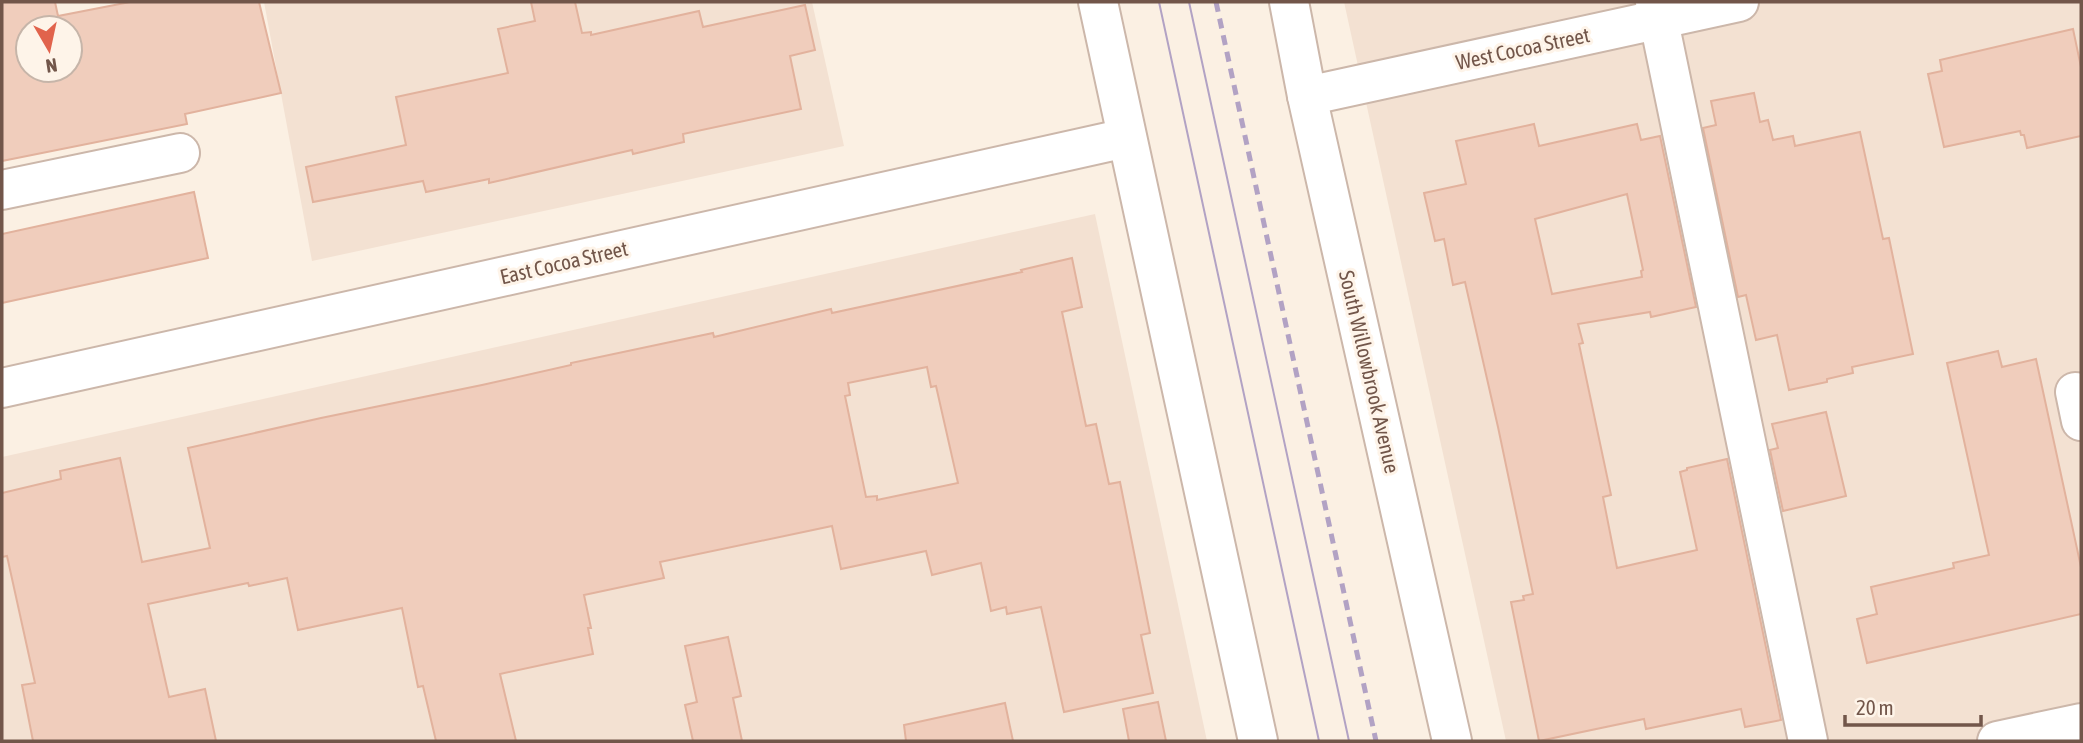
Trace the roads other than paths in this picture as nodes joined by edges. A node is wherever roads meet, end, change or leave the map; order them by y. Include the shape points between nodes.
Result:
1 (1098, 2) edge
2 (1289, 2) edge
3 (1739, 2) edge
4 (1657, 10) edge
5 (1307, 96) junction
6 (1126, 138) junction
7 (180, 153) dead end
8 (2, 190) edge
9 (2, 388) edge
10 (2081, 723) edge
11 (1258, 741) edge
12 (1452, 741) edge
13 (1808, 741) edge
14 (1997, 741) edge

1 - 6 street
2 - 5 street, South Willowbrook Avenue
3 - 4 street, West Cocoa Street
4 - 5 street, West Cocoa Street
4 - 13 street
5 - 12 street, South Willowbrook Avenue
6 - 9 street, East Cocoa Street
6 - 11 street
7 - 8 street
10 - 14 street

